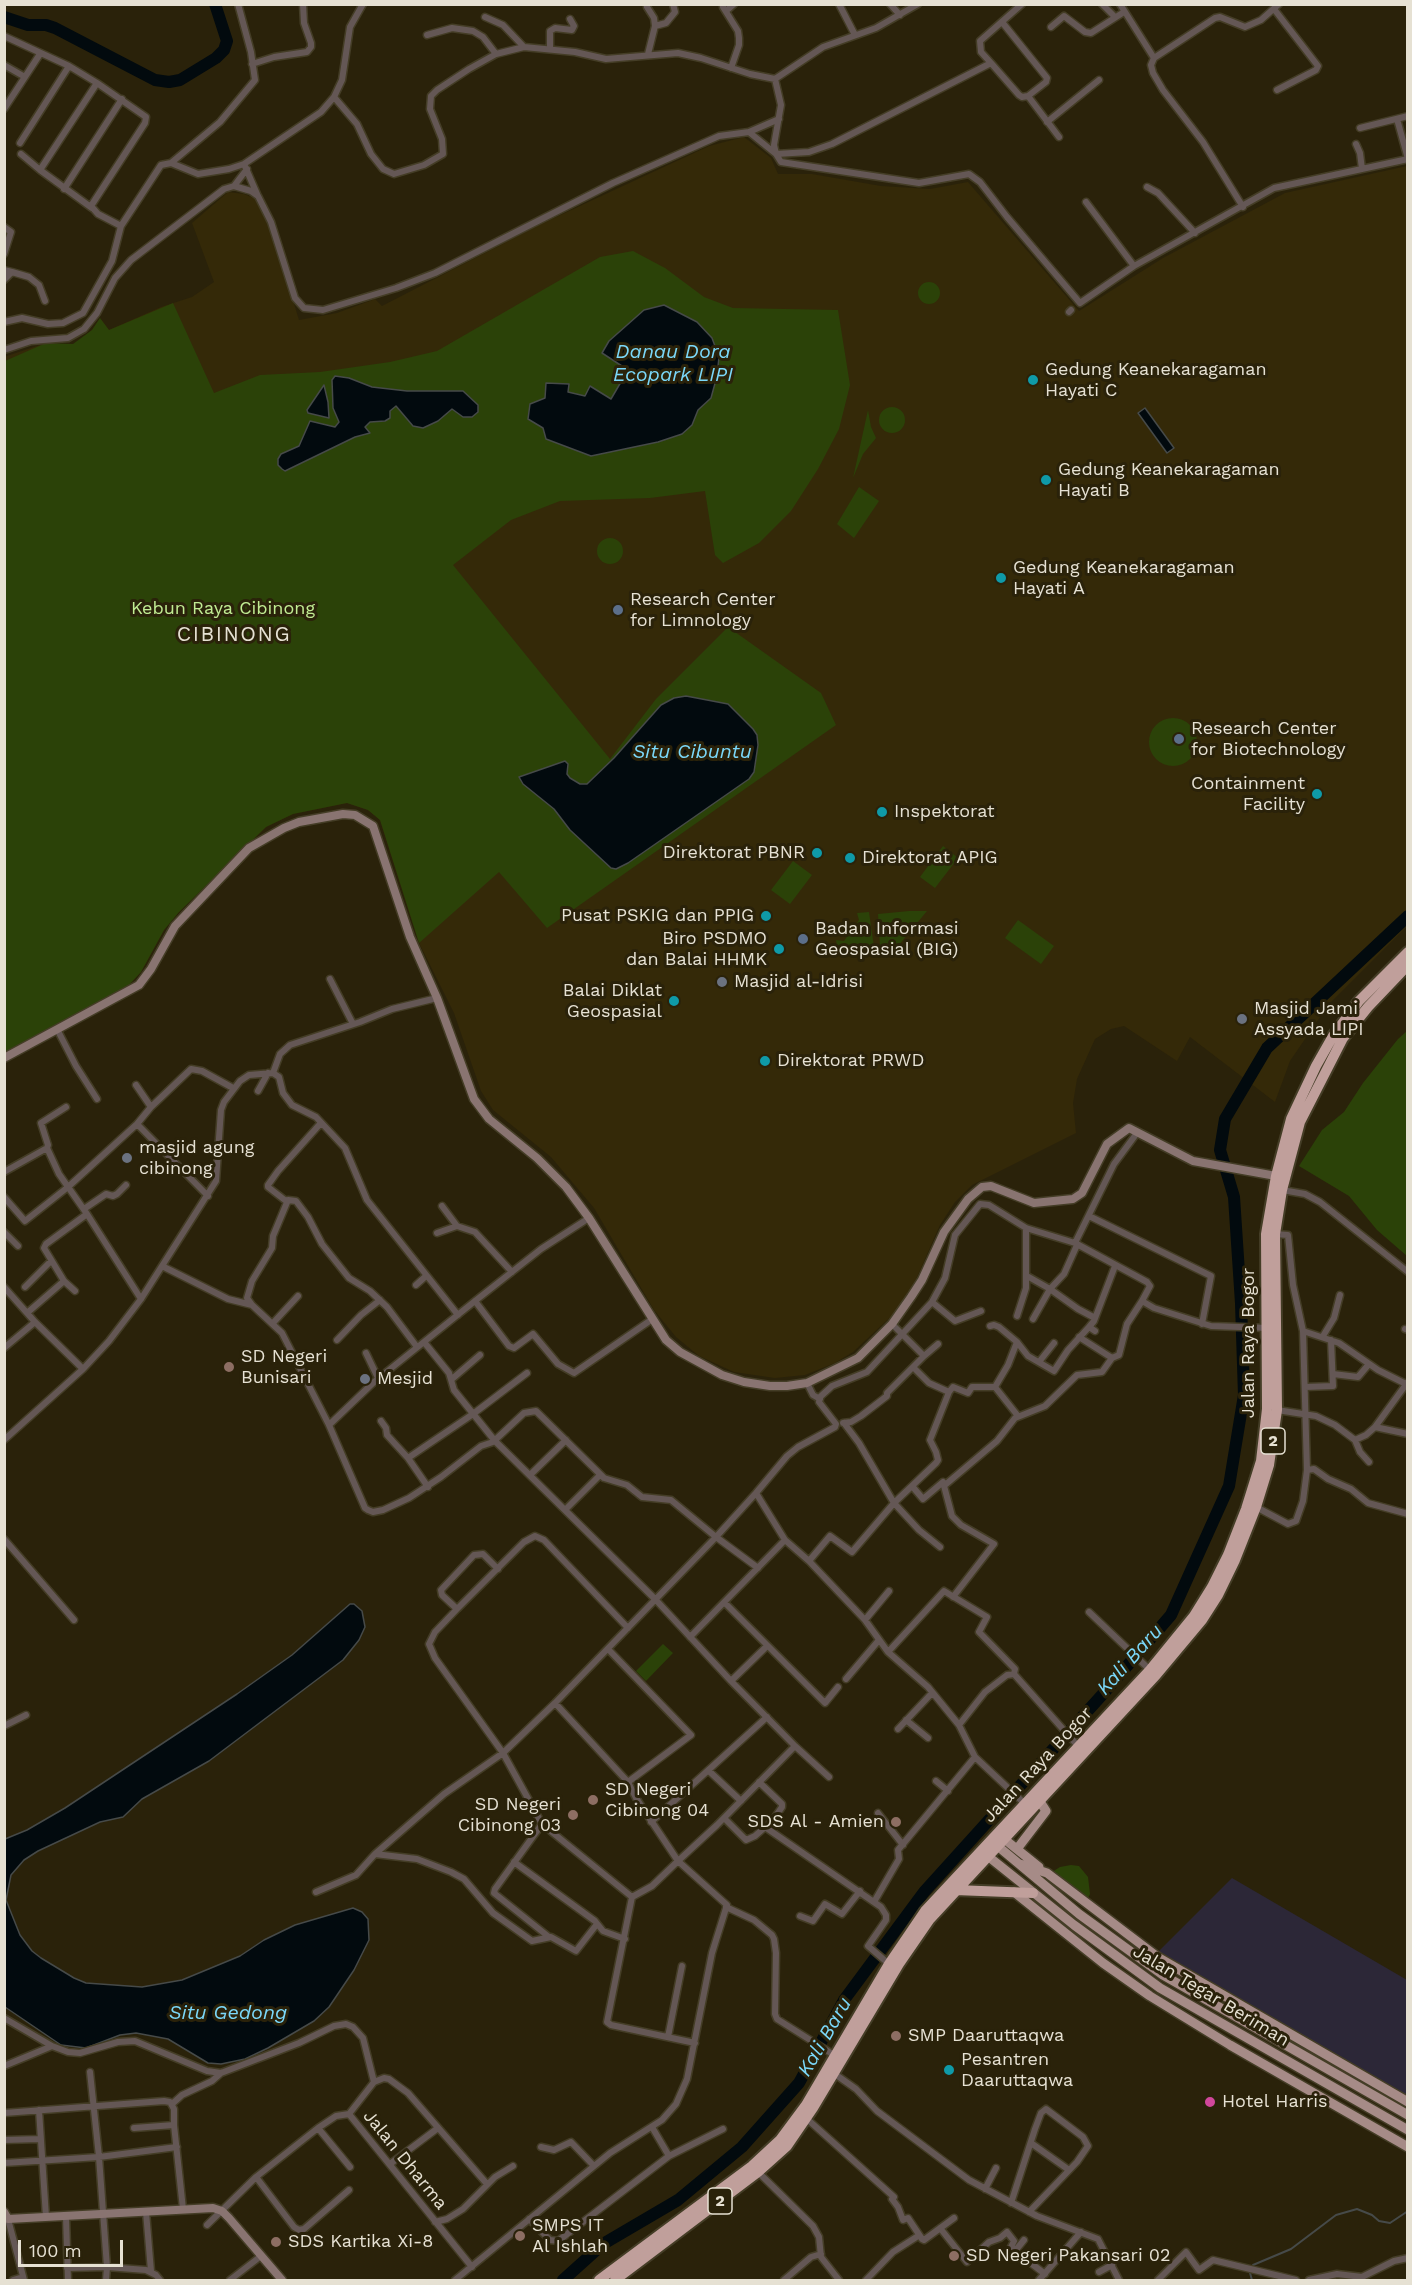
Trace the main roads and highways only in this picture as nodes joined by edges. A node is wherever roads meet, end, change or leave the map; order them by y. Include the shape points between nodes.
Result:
1 (1407, 952) edge
2 (1407, 965) edge
3 (1266, 1328) junction
4 (1256, 1493) junction
5 (1048, 1783) junction
6 (1040, 1800) junction
7 (997, 1841) junction
8 (1017, 1849) junction
9 (983, 1853) junction
10 (1018, 1864) junction
11 (1047, 1873) junction
12 (955, 1890) junction
13 (1014, 1892) junction
14 (1033, 1893) junction
15 (1074, 1925) junction
16 (1066, 1934) junction
17 (830, 2070) junction
18 (1407, 2102) edge
19 (1407, 2115) edge
20 (1407, 2130) edge
21 (1407, 2147) edge
22 (755, 2169) junction
23 (612, 2277) edge
24 (599, 2280) edge

1 - 3 highway, Jalan Raya Bogor / 2 via 1359,1001 1333,1036 1291,1119 1268,1210
2 - 3 highway, Jalan Raya Bogor / 2 via 1343,1038 1300,1122 1282,1190
3 - 4 highway, Jalan Raya Bogor / 2 via 1268,1409
3 - 4 highway, Jalan Raya Bogor / 2 via 1277,1410 1269,1465
4 - 5 highway, Jalan Raya Bogor / 2 via 1212,1587 1194,1616 1074,1742
4 - 5 highway, Jalan Raya Bogor / 2 via 1256,1507 1235,1560 1202,1620 1156,1675
5 - 6 highway, Jalan Raya Bogor / 2
5 - 7 highway, Jalan Raya Bogor / 2 via 1021,1799
6 - 7 highway, Jalan Raya Bogor / 2
6 - 8 main road via 1046,1811
7 - 8 main road
7 - 9 highway, Jalan Raya Bogor / 2
7 - 10 main road, Jalan Tegar Beriman
8 - 11 main road
9 - 12 highway, Jalan Raya Bogor / 2
9 - 14 main road, Jalan Tegar Beriman
9 - 17 highway, Jalan Raya Bogor / 2 via 925,1911 884,1960 830,2052
10 - 11 main road, Jalan Tegar Beriman
10 - 19 main road, Jalan Tegar Beriman via 1163,1975
11 - 18 main road, Jalan Tegar Beriman via 1159,1958
12 - 13 highway
12 - 17 highway, Jalan Raya Bogor / 2 via 915,1938
13 - 14 highway
13 - 16 main road, Jalan Tegar Beriman
14 - 15 main road, Jalan Tegar Beriman
15 - 16 main road
15 - 20 main road, Jalan Tegar Beriman via 1161,1988
16 - 21 main road, Jalan Tegar Beriman via 1150,1996
17 - 22 highway, Jalan Raya Bogor / 2
17 - 22 highway, Jalan Raya Bogor / 2 via 806,2118 787,2145
22 - 23 highway, Jalan Raya Bogor / 2
23 - 24 highway, Jalan Raya Bogor / 2

